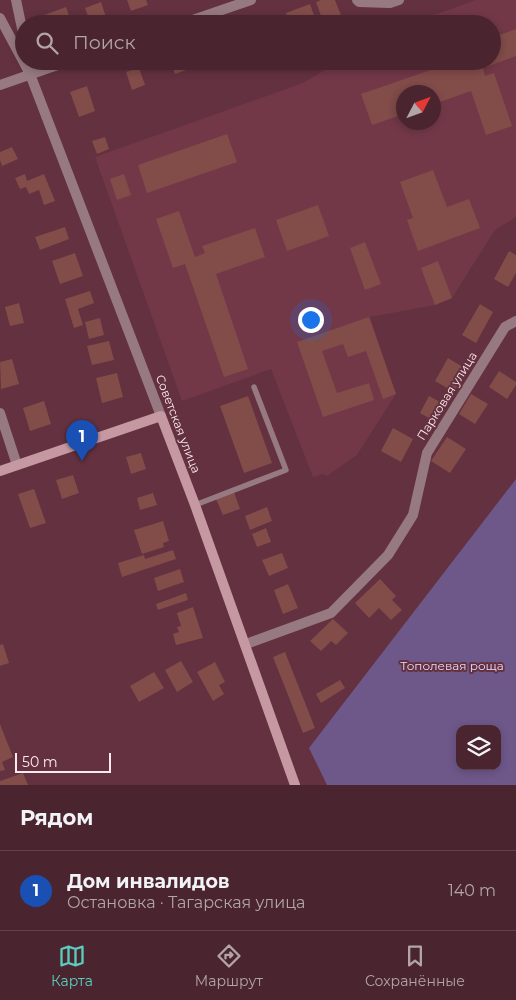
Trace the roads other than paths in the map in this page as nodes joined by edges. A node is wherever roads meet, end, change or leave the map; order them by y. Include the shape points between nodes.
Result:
1 (16, 0) edge
2 (251, 0) edge
3 (357, 0) edge
4 (399, 0) edge
5 (19, 15) edge
6 (207, 15) edge
7 (0, 18) edge
8 (15, 46) edge
9 (28, 70) edge
10 (29, 70) edge
11 (42, 70) edge
12 (30, 74) junction
13 (0, 85) edge
14 (516, 321) edge
15 (254, 387) dead end
16 (0, 413) edge
17 (161, 416) junction
18 (18, 465) junction
19 (0, 471) edge
20 (196, 505) junction
21 (246, 644) junction
22 (295, 785) edge

1 - 5 street
2 - 6 street
3 - 4 street via 390,3
7 - 8 street, Советская улица
9 - 12 street, Советская улица
10 - 12 street, Советская улица
11 - 12 street
12 - 13 street
12 - 17 street, Советская улица
14 - 21 street, Парковая улица via 505,327 427,453 413,515 388,555 331,613
15 - 20 lane via 286,470
16 - 18 street
17 - 18 street
17 - 20 street, Советская улица
18 - 19 street
20 - 21 street, Советская улица
21 - 22 street, Советская улица

